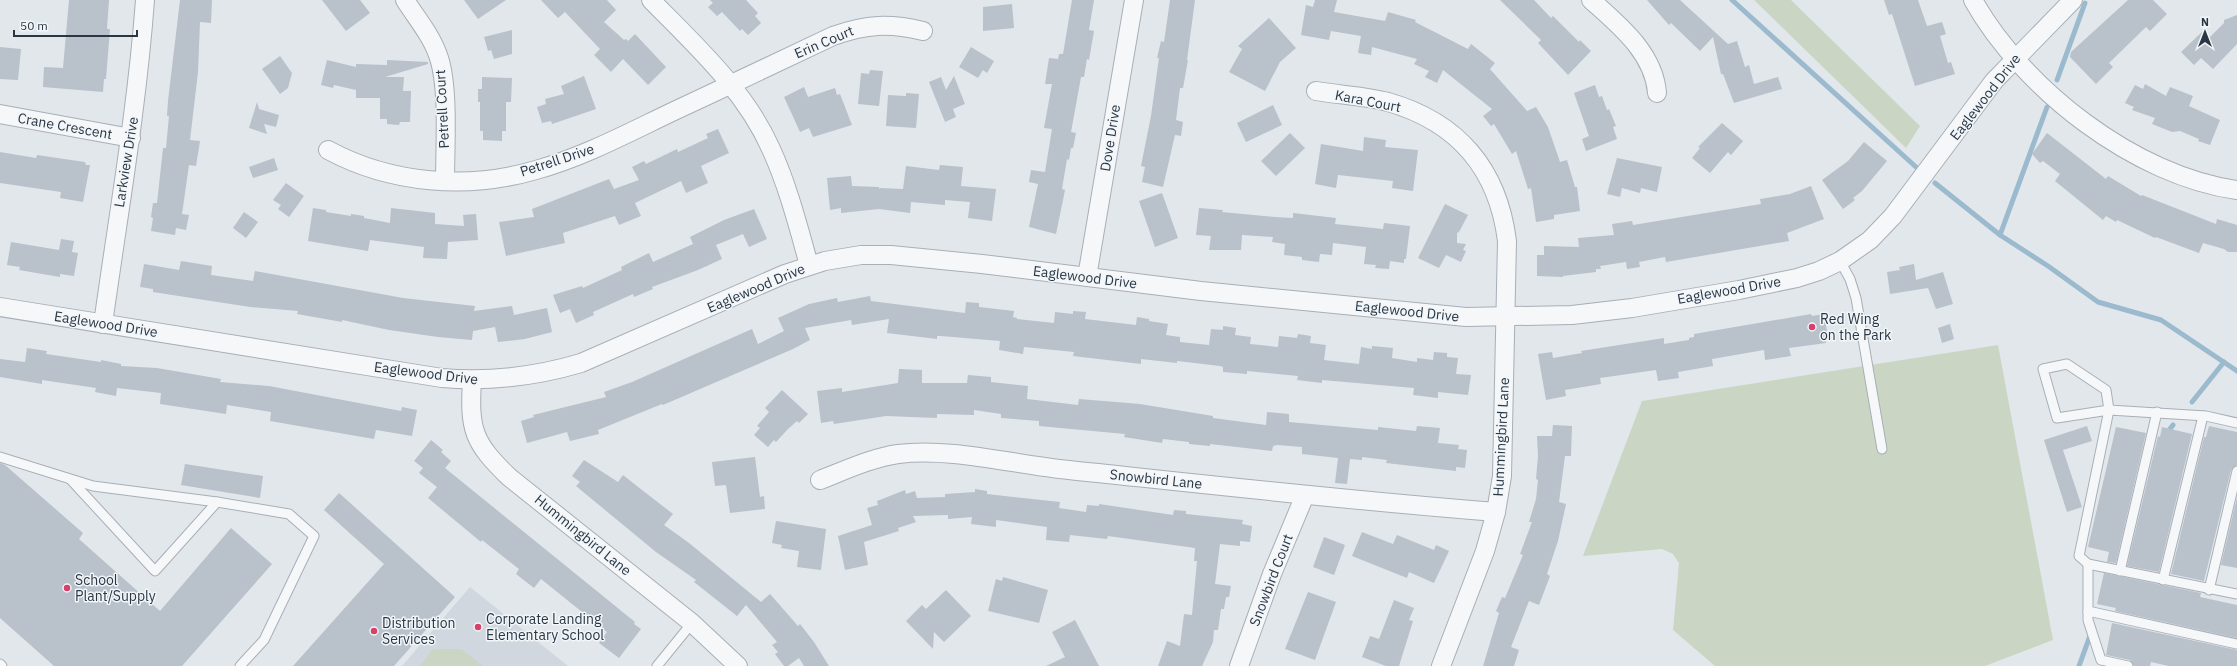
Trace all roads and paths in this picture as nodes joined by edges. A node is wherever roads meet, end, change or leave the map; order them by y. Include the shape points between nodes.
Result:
1 (145, 0) edge
2 (405, 0) edge
3 (651, 0) edge
4 (1134, 0) edge
5 (1591, 0) edge
6 (1973, 0) edge
7 (2073, 0) edge
8 (924, 31) dead end
9 (2015, 58) junction
10 (731, 85) junction
11 (1316, 92) dead end
12 (1657, 93) dead end
13 (0, 114) edge
14 (131, 138) junction
15 (328, 150) dead end
16 (445, 181) junction
17 (2237, 190) edge
18 (1840, 261) junction
19 (809, 265) junction
20 (1087, 277) junction
21 (0, 307) edge
22 (1505, 318) junction
23 (103, 324) junction
24 (472, 380) junction
25 (2109, 410) junction
26 (2156, 412) junction
27 (2204, 416) junction
28 (2237, 424) edge
29 (1882, 449) dead end
30 (0, 457) edge
31 (2237, 471) edge
32 (70, 479) junction
33 (820, 480) dead end
34 (1305, 495) junction
35 (217, 502) junction
36 (1496, 512) junction
37 (2088, 564) junction
38 (2120, 571) junction
39 (2163, 580) junction
40 (2208, 590) junction
41 (2237, 594) edge
42 (2088, 611) junction
43 (692, 623) junction
44 (2237, 644) edge
45 (240, 666) edge
46 (657, 666) edge
47 (738, 666) edge
48 (1239, 666) edge
49 (1442, 666) edge
50 (2128, 666) edge

1 - 14 street, Larkview Drive via 141,60
2 - 16 street, Petrell Court via 431,39 444,79
3 - 10 street
4 - 20 street, Dove Drive
5 - 12 street via 1621,28 1648,60
6 - 9 street
7 - 9 street, Eaglewood Drive
8 - 10 street, Erin Court via 902,26 858,27 833,36
9 - 17 street via 2079,118 2111,140 2146,160 2182,176 2220,188
9 - 18 street, Eaglewood Drive via 1994,81 1893,216 1870,240
10 - 16 street, Petrell Drive via 604,144 536,170 496,178
10 - 19 street via 771,147
11 - 22 street, Kara Court via 1387,102 1415,111 1456,136 1473,154 1498,196 1504,221 1507,241
13 - 14 street, Crane Crescent
14 - 23 street, Larkview Drive
15 - 16 street, Petrell Drive via 378,172 404,178
18 - 22 street, Eaglewood Drive via 1797,278 1739,290 1625,309 1572,315
18 - 29 lane via 1850,279 1856,298
19 - 20 street, Eaglewood Drive via 861,255 891,255
19 - 24 street, Eaglewood Drive via 581,363 522,378
20 - 22 street, Eaglewood Drive via 1201,291 1458,316
21 - 23 street, Eaglewood Drive
22 - 36 street, Hummingbird Lane via 1502,476
23 - 24 street, Eaglewood Drive
24 - 43 street, Hummingbird Lane via 472,421 478,439 488,456 509,477
25 - 25 lane via 2106,390 2067,364 2043,369 2057,418
25 - 26 lane
25 - 37 lane via 2079,556
26 - 27 lane
26 - 38 lane
27 - 28 lane
27 - 39 lane
30 - 32 lane
31 - 40 lane
32 - 35 lane via 93,486
32 - 35 lane via 155,571
33 - 34 street, Snowbird Lane via 872,460 898,454 925,452 1066,470
34 - 36 street, Snowbird Lane via 1369,503
34 - 48 street, Snowbird Court via 1272,574
35 - 45 lane via 289,514 314,536 264,640
36 - 49 street, Hummingbird Lane via 1485,551
37 - 38 lane
37 - 42 lane
38 - 39 lane
39 - 40 lane
40 - 41 lane
42 - 44 lane
42 - 50 lane via 2088,620 2101,660
43 - 46 lane
43 - 47 street, Hummingbird Lane

